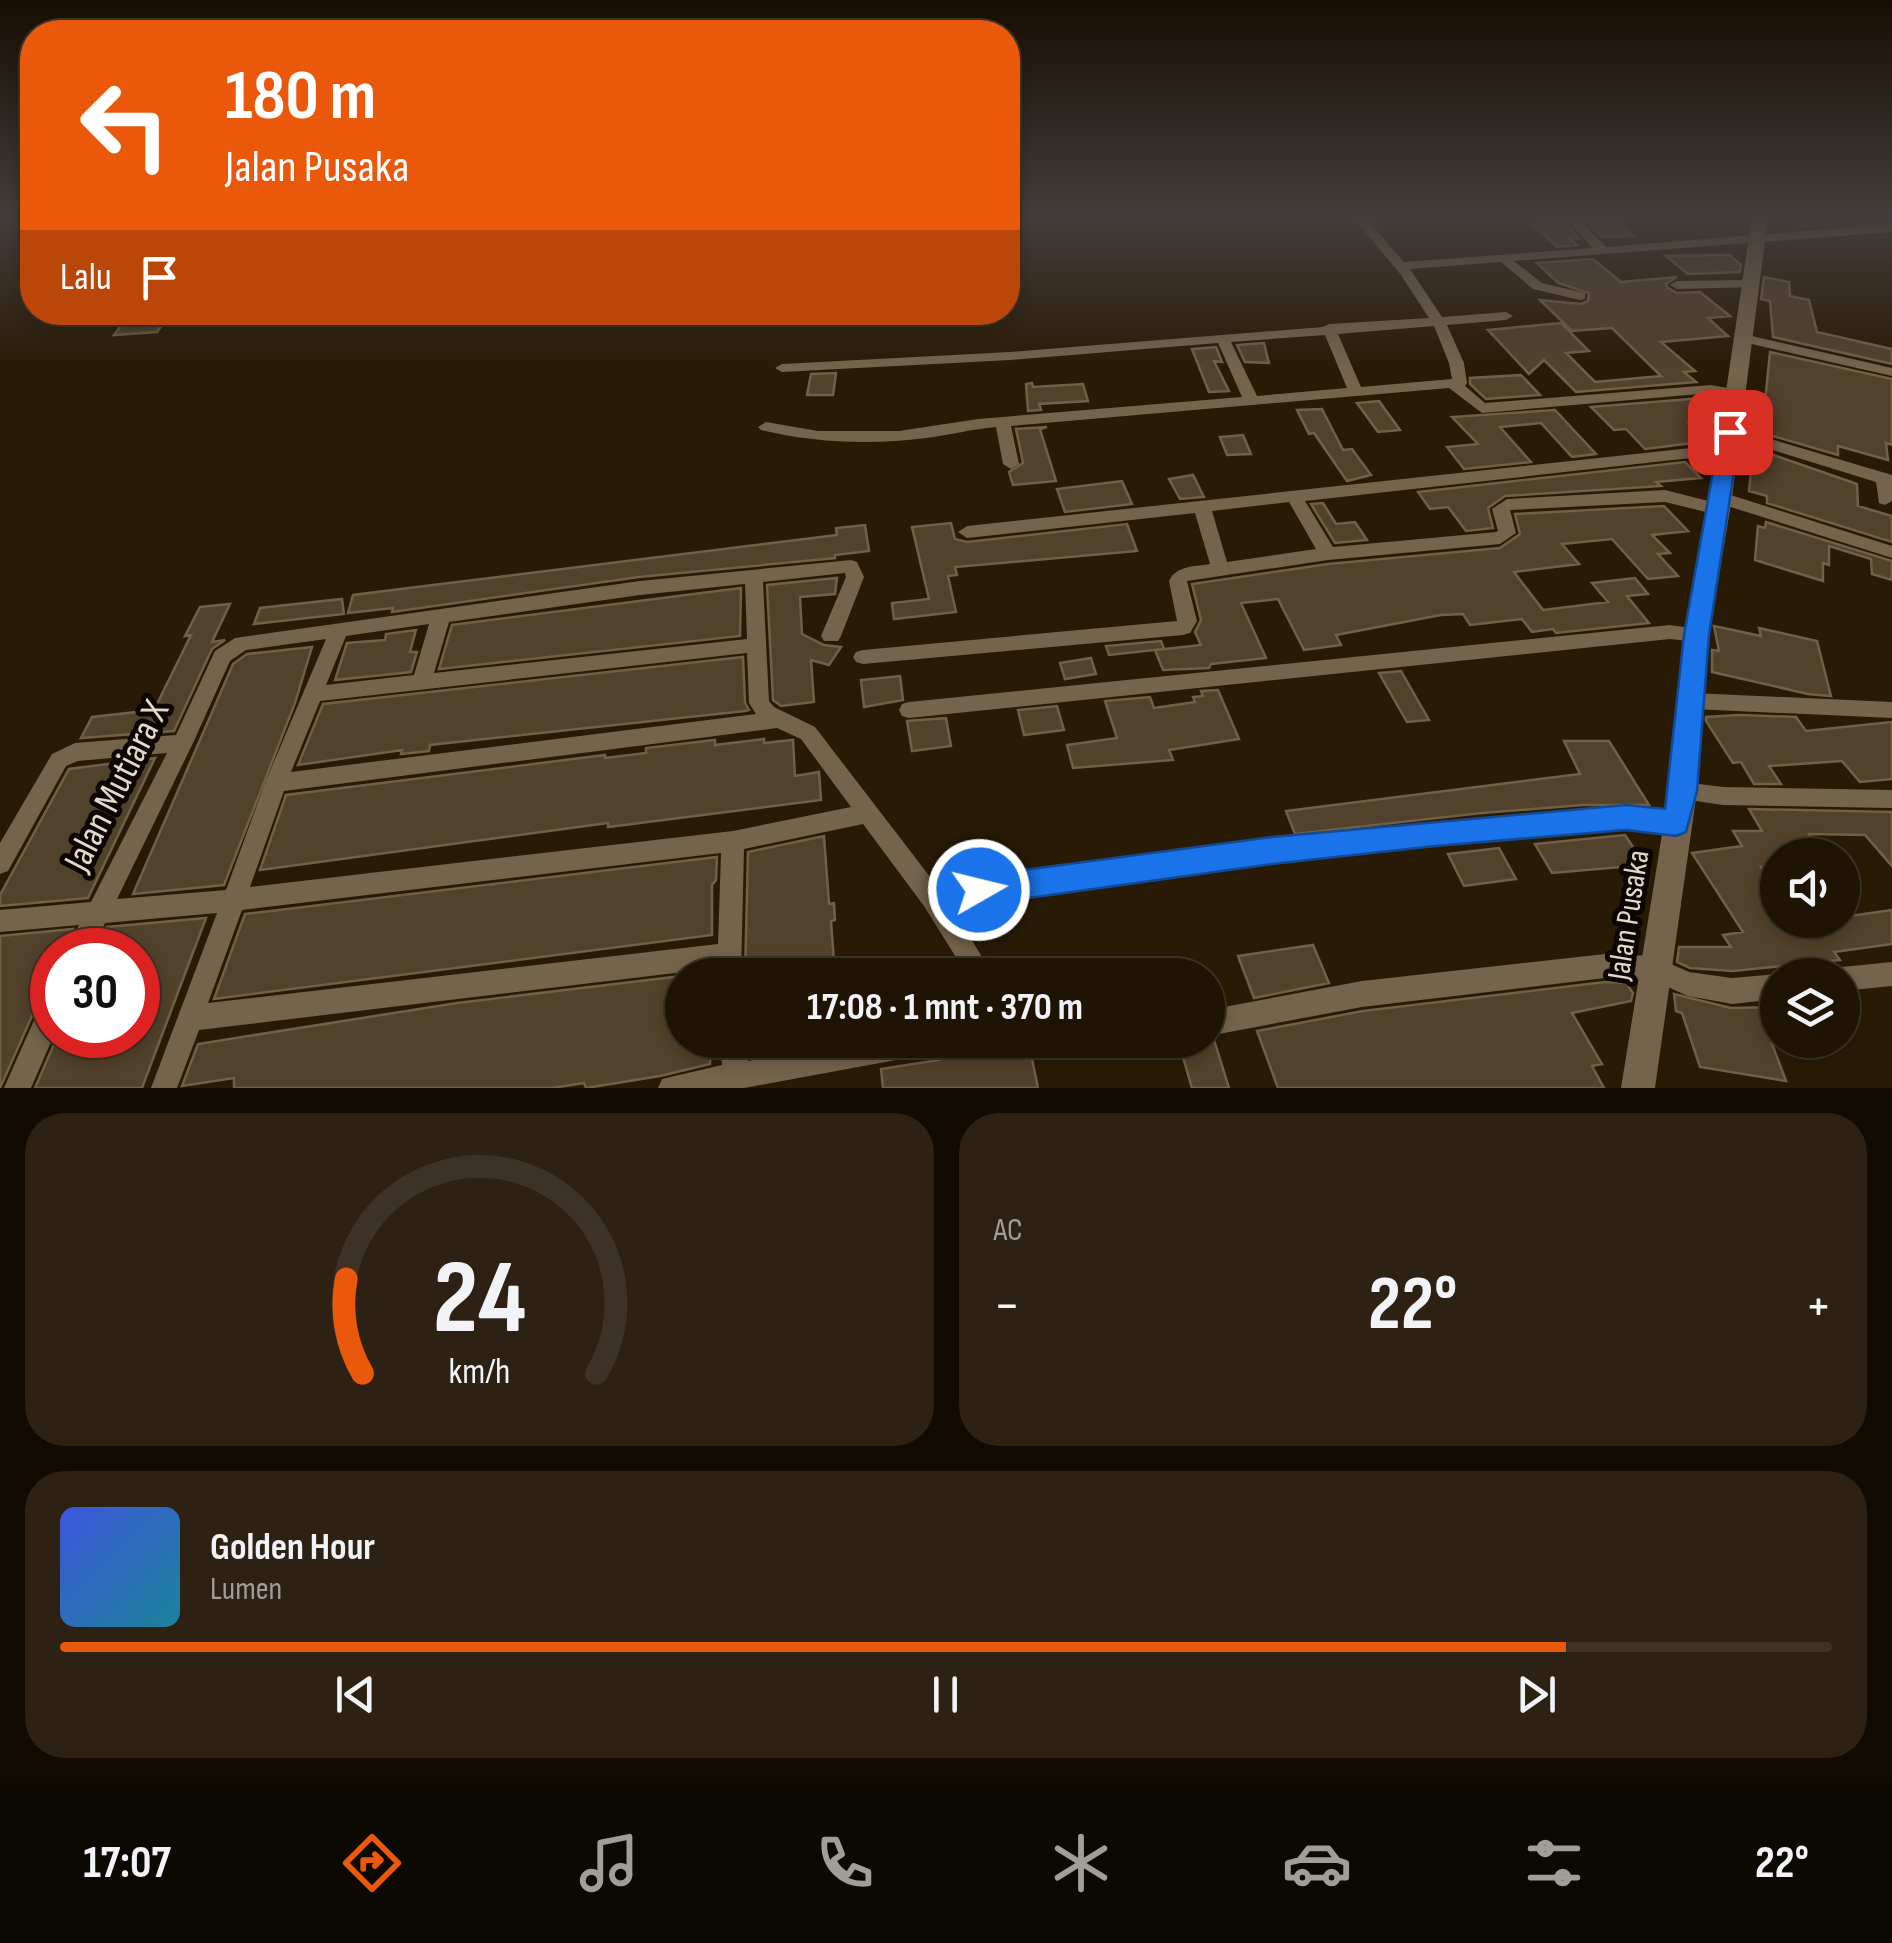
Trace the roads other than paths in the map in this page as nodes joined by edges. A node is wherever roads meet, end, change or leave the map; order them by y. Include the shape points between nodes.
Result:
1 (1405, 268) edge
2 (1515, 268) edge
3 (1752, 268) edge
4 (1750, 284) junction
5 (1677, 285) dead end
6 (1580, 296) dead end
7 (1506, 316) dead end
8 (1434, 319) junction
9 (1328, 328) junction
10 (1222, 338) junction
11 (1742, 338) junction
12 (782, 368) dead end
13 (1892, 372) edge
14 (1454, 385) junction
15 (1356, 392) junction
16 (1735, 393) junction
17 (1251, 400) junction
18 (1003, 422) junction
19 (766, 427) dead end
20 (1730, 432) junction
21 (1726, 462) junction
22 (1011, 464) dead end
23 (1888, 480) edge
24 (1294, 497) junction
25 (1885, 499) dead end
26 (1720, 503) junction
27 (1202, 507) junction
28 (966, 532) dead end
29 (1892, 552) edge
30 (1328, 554) junction
31 (1220, 569) junction
32 (754, 577) junction
33 (442, 614) junction
34 (339, 630) junction
35 (1696, 635) junction
36 (831, 636) dead end
37 (756, 645) junction
38 (863, 657) dead end
39 (421, 684) junction
40 (313, 694) junction
41 (1692, 701) junction
42 (908, 710) dead end
43 (1892, 710) edge
44 (780, 720) junction
45 (183, 743) junction
46 (276, 783) junction
47 (1683, 791) junction
48 (1892, 799) edge
49 (870, 813) junction
50 (1676, 823) junction
51 (734, 841) junction
52 (0, 864) edge
53 (943, 896) junction
54 (234, 900) junction
55 (95, 914) junction
56 (0, 921) edge
57 (89, 928) edge
58 (728, 958) edge
59 (972, 958) edge
60 (1653, 968) junction
61 (665, 971) edge
62 (1892, 974) edge
63 (1860, 977) edge
64 (1760, 988) edge
65 (189, 1018) junction
66 (1225, 1020) edge
67 (30, 1058) edge
68 (734, 1058) edge
69 (835, 1058) edge
70 (736, 1076) junction
71 (17, 1088) edge
72 (164, 1088) edge
73 (670, 1088) edge
74 (1638, 1088) edge

1 - 8 street
2 - 6 street via 1542,291
3 - 4 street, Jalan Pusaka
4 - 5 street
4 - 11 street, Jalan Pusaka
7 - 8 street
8 - 9 street
8 - 14 street via 1461,379
9 - 10 street
9 - 15 street
10 - 12 street
10 - 17 street
11 - 13 street
11 - 16 street, Jalan Pusaka
14 - 15 street
14 - 16 street via 1482,408 1711,389
15 - 17 street
16 - 20 street, Jalan Pusaka
17 - 18 street
18 - 19 street via 904,434 796,434
18 - 22 street
20 - 21 street, Jalan Pusaka
20 - 23 street
21 - 24 street via 1690,453
21 - 26 street, Jalan Pusaka
23 - 25 street
24 - 27 street
24 - 30 street
26 - 29 street
26 - 30 street via 1664,496 1507,505 1500,509 1507,533 1500,538
26 - 35 street, Jalan Pusaka
27 - 28 street
27 - 31 street
30 - 31 street
31 - 38 street via 1178,577 1184,628
32 - 33 street
32 - 36 street via 851,566 855,577
32 - 37 street
33 - 34 street
33 - 39 street
34 - 40 street
34 - 45 street, Jalan Mutiara X via 242,643 222,656
35 - 41 street, Jalan Pusaka
35 - 42 street via 1670,632
37 - 39 street
37 - 44 street via 759,704
39 - 40 street
40 - 46 street
41 - 43 street
41 - 47 street, Jalan Pusaka
44 - 46 street
44 - 49 street via 808,733
45 - 52 street via 75,752 59,760
45 - 55 street, Jalan Mutiara X
46 - 54 street
47 - 48 street
47 - 50 street, Jalan Pusaka
49 - 51 street
49 - 53 street
50 - 53 street via 1626,818 1435,833
50 - 60 street, Jalan Pusaka
51 - 54 street
51 - 58 street
53 - 59 street
54 - 55 street
54 - 65 street
55 - 56 street
55 - 57 street, Jalan Mutiara X
60 - 64 street via 1688,984
60 - 66 street via 1605,966 1362,994
60 - 74 street, Jalan Pusaka
61 - 65 street
62 - 63 street
65 - 72 street
67 - 71 street
68 - 70 street
69 - 70 street
70 - 73 street

